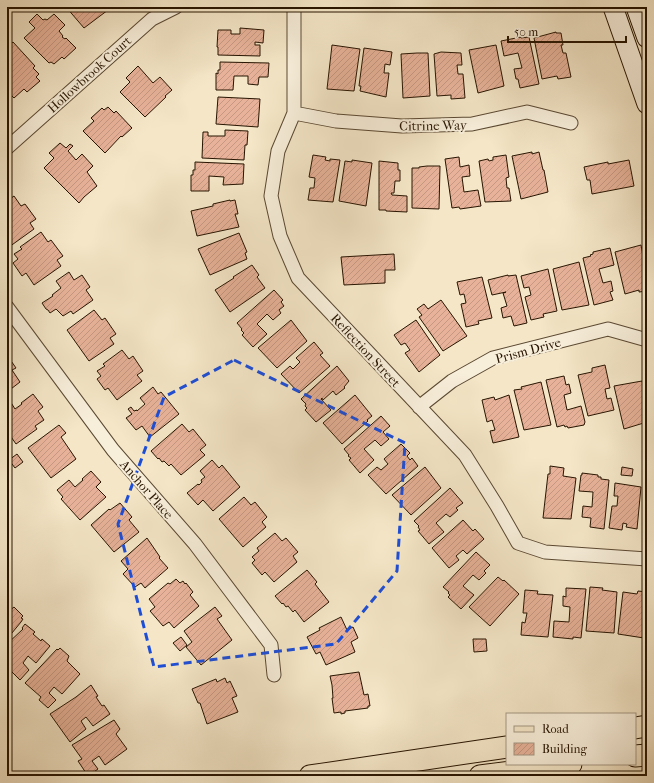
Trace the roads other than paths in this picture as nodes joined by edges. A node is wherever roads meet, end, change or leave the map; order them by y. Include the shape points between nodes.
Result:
1 (176, 7) edge
2 (294, 7) edge
3 (613, 7) edge
4 (636, 7) edge
5 (647, 38) edge
6 (647, 104) edge
7 (294, 113) junction
8 (571, 123) dead end
9 (7, 148) edge
10 (7, 308) edge
11 (647, 340) edge
12 (420, 406) junction
13 (647, 559) edge
14 (274, 675) dead end
15 (647, 726) edge
16 (636, 728) edge
17 (506, 747) edge
18 (647, 754) edge
19 (636, 756) edge
20 (563, 765) edge
21 (310, 776) edge
22 (480, 776) edge

1 - 9 street, Hollowbrook Court via 152,18
2 - 7 street, Reflection Street
3 - 6 street
4 - 5 street
7 - 8 street, Citrine Way via 336,121 402,126 472,124 527,112
7 - 12 street, Reflection Street via 278,151 271,196 280,236 298,278
10 - 14 street, Anchor Place via 113,450 195,544 270,645
11 - 12 street, Prism Drive via 608,329 493,358 452,381
12 - 13 street, Reflection Street via 465,455 518,543 545,552
15 - 16 main road
17 - 21 main road
18 - 19 main road
20 - 22 main road

